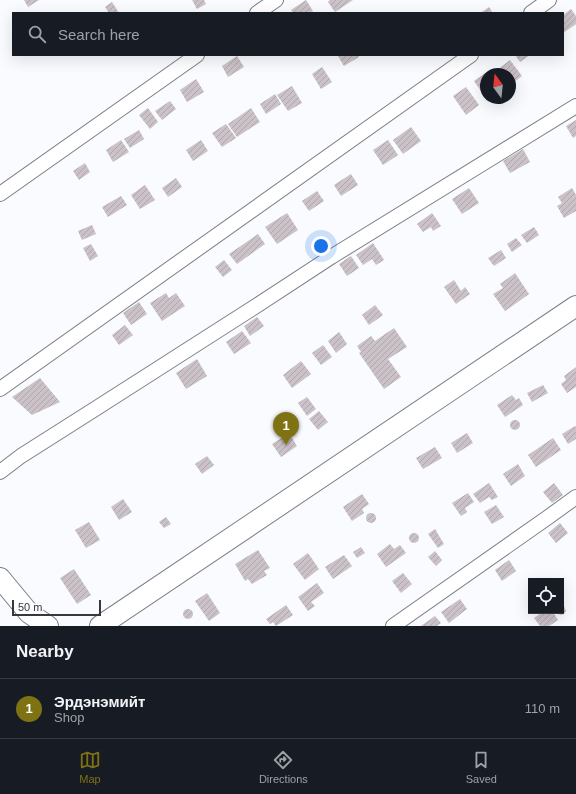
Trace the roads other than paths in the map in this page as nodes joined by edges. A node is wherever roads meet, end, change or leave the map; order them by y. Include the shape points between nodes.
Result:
1 (276, 0) edge
2 (549, 0) edge
3 (258, 12) edge
4 (531, 12) edge
5 (196, 56) edge
6 (470, 56) edge
7 (576, 106) edge
8 (0, 194) edge
9 (576, 306) edge
10 (0, 389) edge
11 (0, 472) edge
12 (576, 497) edge
13 (0, 578) edge
14 (48, 626) edge
15 (100, 626) edge
16 (393, 626) edge

1 - 3 street
2 - 4 street
5 - 8 street
6 - 10 street
7 - 11 street via 331,258
9 - 15 street
12 - 16 street
13 - 14 street via 29,613

